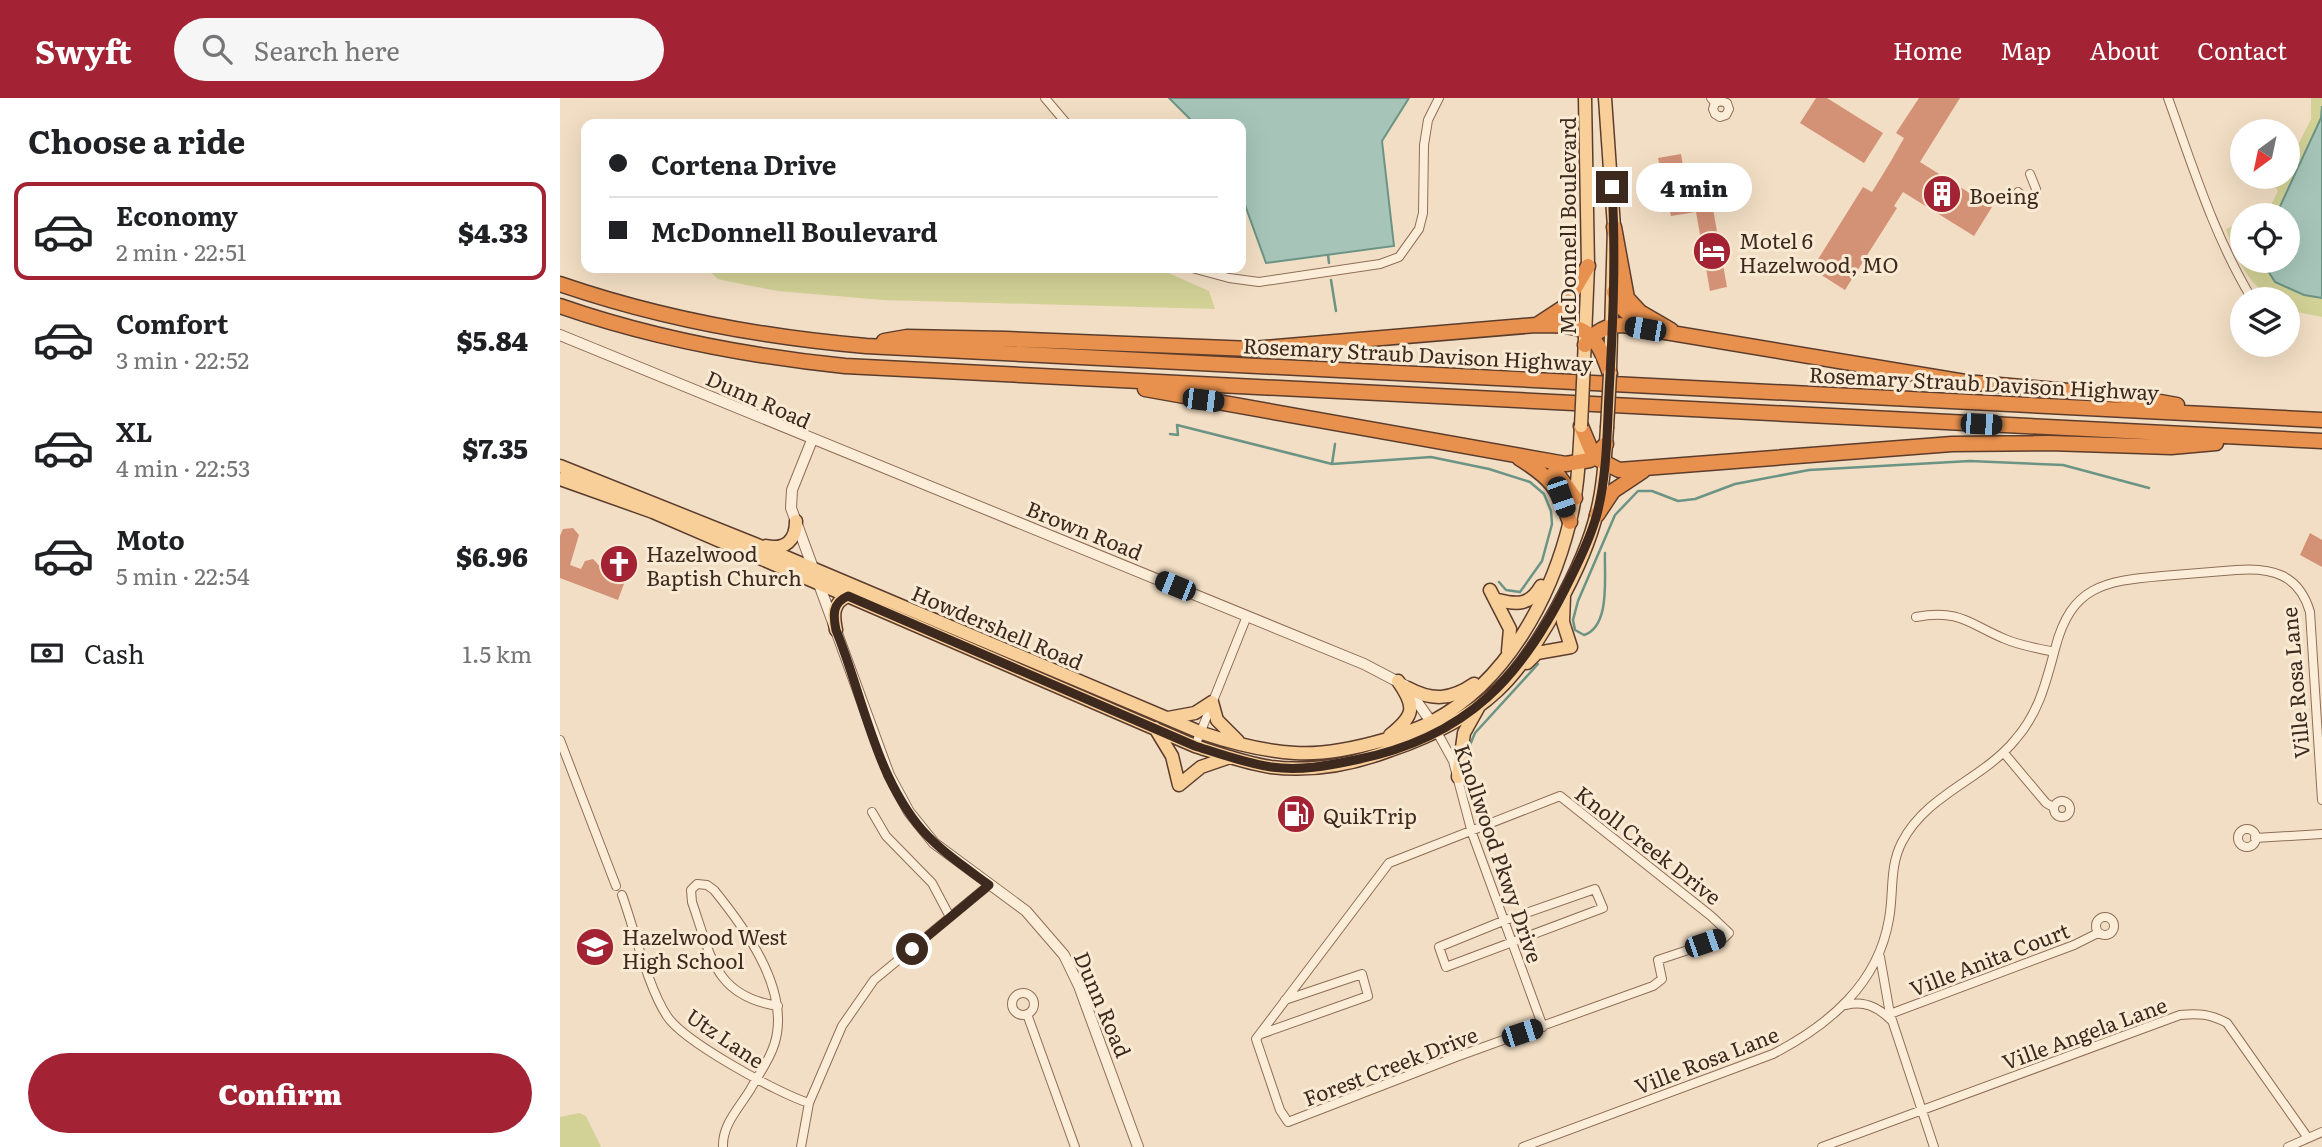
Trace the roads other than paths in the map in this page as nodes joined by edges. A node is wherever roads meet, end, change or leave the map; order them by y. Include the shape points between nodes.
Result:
1 (1045, 98) edge
2 (1439, 98) edge
3 (1585, 98) edge
4 (1605, 98) edge
5 (2168, 98) edge
6 (1063, 119) edge
7 (2030, 174) dead end
8 (2018, 191) dead end
9 (1614, 227) junction
10 (1588, 266) junction
11 (1210, 273) edge
12 (560, 284) edge
13 (2245, 287) edge
14 (1614, 292) junction
15 (560, 306) edge
16 (1536, 325) junction
17 (1612, 326) junction
18 (1645, 329) junction
19 (560, 335) edge
20 (1678, 335) junction
21 (1587, 338) junction
22 (861, 346) junction
23 (1609, 366) junction
24 (1106, 380) junction
25 (2237, 415) junction
26 (2322, 420) edge
27 (1581, 426) junction
28 (2269, 438) junction
29 (812, 440) junction
30 (2322, 441) edge
31 (1606, 444) joint
32 (1512, 454) junction
33 (1536, 458) junction
34 (1600, 461) junction
35 (1578, 464) junction
36 (560, 466) edge
37 (1648, 469) junction
38 (560, 479) edge
39 (1574, 498) junction
40 (1597, 515) junction
41 (796, 521) junction
42 (1570, 522) junction
43 (755, 544) junction
44 (1561, 549) junction
45 (813, 568) junction
46 (819, 584) junction
47 (1565, 589) junction
48 (848, 596) junction
49 (1247, 616) junction
50 (1916, 617) dead end
51 (836, 630) junction
52 (2054, 652) junction
53 (1504, 661) junction
54 (2322, 667) edge
55 (2312, 668) junction
56 (1516, 670) junction
57 (1488, 681) junction
58 (1403, 684) junction
59 (1212, 702) junction
60 (1483, 702) junction
61 (1164, 717) junction
62 (1155, 727) junction
63 (1435, 727) junction
64 (1202, 733) junction
65 (560, 740) edge
66 (1382, 740) junction
67 (1195, 746) junction
68 (1255, 748) junction
69 (2004, 752) junction
70 (1230, 757) junction
71 (1458, 777) junction
72 (2322, 800) edge
73 (2053, 807) dead end
74 (872, 812) dead end
75 (1472, 833) junction
76 (2322, 834) edge
77 (2255, 838) dead end
78 (989, 885) junction
79 (616, 886) dead end
80 (622, 895) dead end
81 (950, 917) junction
82 (1503, 921) junction
83 (1728, 933) joint
84 (2098, 933) dead end
85 (1511, 943) junction
86 (1880, 957) junction
87 (1285, 1000) junction
88 (778, 1006) junction
89 (1843, 1006) junction
90 (1027, 1014) dead end
91 (1890, 1014) junction
92 (1894, 1024) junction
93 (1543, 1027) junction
94 (1259, 1035) junction
95 (756, 1079) junction
96 (809, 1103) junction
97 (1922, 1111) junction
98 (2322, 1132) edge
99 (2308, 1138) junction
100 (723, 1147) edge
101 (801, 1147) edge
102 (1075, 1147) edge
103 (1138, 1147) edge
104 (1523, 1147) edge
105 (1822, 1147) edge
106 (1934, 1147) edge
107 (2288, 1147) edge

1 - 6 street
2 - 11 street via 1428,120 1424,145 1423,213 1399,257 1380,264 1259,282
3 - 10 main road, McDonnell Boulevard
4 - 9 main road, McDonnell Boulevard
5 - 13 street via 2214,227
7 - 8 street via 2036,189 2033,201
9 - 14 main road, McDonnell Boulevard
9 - 20 highway via 1627,298 1640,312
10 - 16 highway via 1564,307
10 - 21 main road, McDonnell Boulevard
12 - 22 highway, Rosemary Straub Davison Highway via 701,323
14 - 17 main road, McDonnell Boulevard
14 - 18 highway via 1622,308
15 - 24 highway, Rosemary Straub Davison Highway via 683,341 791,360
16 - 21 highway via 1565,325
16 - 22 highway via 1252,349 906,337
17 - 18 highway
17 - 21 highway
17 - 23 main road, McDonnell Boulevard
18 - 20 highway
19 - 29 street, Dunn Road
20 - 25 highway via 1965,382 2127,396
21 - 23 highway via 1598,343
21 - 27 main road, McDonnell Boulevard, bridge
22 - 25 highway, Rosemary Straub Davison Highway
23 - 31 main road, McDonnell Boulevard, bridge
24 - 28 highway, Rosemary Straub Davison Highway
24 - 32 highway
25 - 26 highway, Rosemary Straub Davison Highway
27 - 34 highway
27 - 35 main road, McDonnell Boulevard
28 - 30 highway, Rosemary Straub Davison Highway
28 - 37 highway via 2171,447 1952,444
29 - 41 street, Dunn Road via 792,490
29 - 49 street, Brown Road
31 - 34 highway
32 - 33 highway
32 - 42 highway via 1549,478
33 - 35 highway
33 - 39 highway via 1558,474
34 - 35 highway
34 - 37 highway via 1619,470
34 - 40 main road
35 - 39 main road, McDonnell Boulevard
36 - 43 main road, Howdershell Road
37 - 40 highway via 1622,484
38 - 46 main road, Howdershell Road via 643,508
39 - 42 main road, McDonnell Boulevard
40 - 47 main road
41 - 43 main road via 796,531 786,545
41 - 45 street, Dunn Road
42 - 44 main road, McDonnell Boulevard
43 - 45 main road, Howdershell Road
44 - 53 main road, McDonnell Boulevard via 1540,601
44 - 53 main road via 1527,602 1515,604 1494,595 1510,629
45 - 46 street, Dunn Road
45 - 61 main road, Howdershell Road
46 - 48 main road, Howdershell Road
46 - 51 street, Dunn Road
47 - 56 main road
47 - 56 main road via 1563,622 1571,646 1537,653
48 - 51 main road via 834,611
48 - 62 main road, Howdershell Road
49 - 58 street, Brown Road
49 - 59 street
50 - 52 street via 1941,614 1963,618 2010,641
51 - 78 street, Dunn Road via 888,775 909,812 934,843
52 - 55 street, Ville Rosa Lane via 2071,610 2108,583 2262,569 2287,578 2304,596
52 - 69 street, Ville Rosa Lane via 2036,708
53 - 57 main road, McDonnell Boulevard
54 - 55 street
55 - 72 street, Ville Rosa Lane
56 - 60 main road
57 - 58 main road via 1437,698
57 - 63 main road, McDonnell Boulevard
58 - 63 street, Brown Road
58 - 66 main road via 1410,713
59 - 61 main road via 1189,715
59 - 64 street
59 - 68 main road via 1225,730
60 - 63 main road
60 - 71 main road via 1464,733
61 - 64 main road, Howdershell Road
62 - 67 main road, Howdershell Road
62 - 70 main road via 1172,756 1179,785 1201,767
63 - 66 main road, Howdershell Road
63 - 70 main road, Howdershell Road via 1376,756 1327,767 1272,767
63 - 71 street, Knollwood Pkwy Drive
64 - 67 street
64 - 68 main road, Howdershell Road
65 - 79 street
66 - 68 main road, Howdershell Road via 1298,753
67 - 70 main road, Howdershell Road
69 - 73 street
69 - 86 street, Ville Rosa Lane via 1936,801 1911,827 1895,858
71 - 75 street, Knollwood Pkwy Drive
74 - 81 street via 886,836 932,883
75 - 82 street, Knollwood Pkwy Drive
75 - 83 street, Knoll Creek Drive via 1560,796
75 - 87 street, Knoll Creek Drive via 1389,863
76 - 77 street
78 - 81 street
78 - 103 street, Dunn Road via 1026,911 1073,969
80 - 95 street, Utz Lane via 667,1017 685,1034
81 - 96 street via 874,980 842,1026
82 - 85 street, Knollwood Pkwy Drive
82 - 85 street via 1439,947 1446,967
82 - 85 street via 1595,889 1603,908
83 - 93 street, Forest Creek Drive via 1658,960 1662,979 1653,986
84 - 91 street, Ville Anita Court
85 - 93 street, Knollwood Pkwy Drive
86 - 89 street, Ville Rosa Lane
86 - 91 street
87 - 94 street
87 - 94 street via 1362,974 1368,996
88 - 88 street via 747,933 714,890 697,884 691,890 692,902 718,974 748,999
88 - 95 street via 774,1045
89 - 92 street via 1869,1005
89 - 104 street, Ville Rosa Lane via 1809,1034 1754,1062
90 - 102 street
91 - 92 street
92 - 97 street
93 - 94 street, Forest Creek Drive via 1288,1122 1259,1054
95 - 96 street, Utz Lane
95 - 100 street via 726,1127
96 - 101 street
97 - 99 street, Ville Angela Lane via 2180,1015 2198,1013 2227,1024
97 - 105 street, Ville Angela Lane
97 - 106 street
98 - 99 street
99 - 107 street

